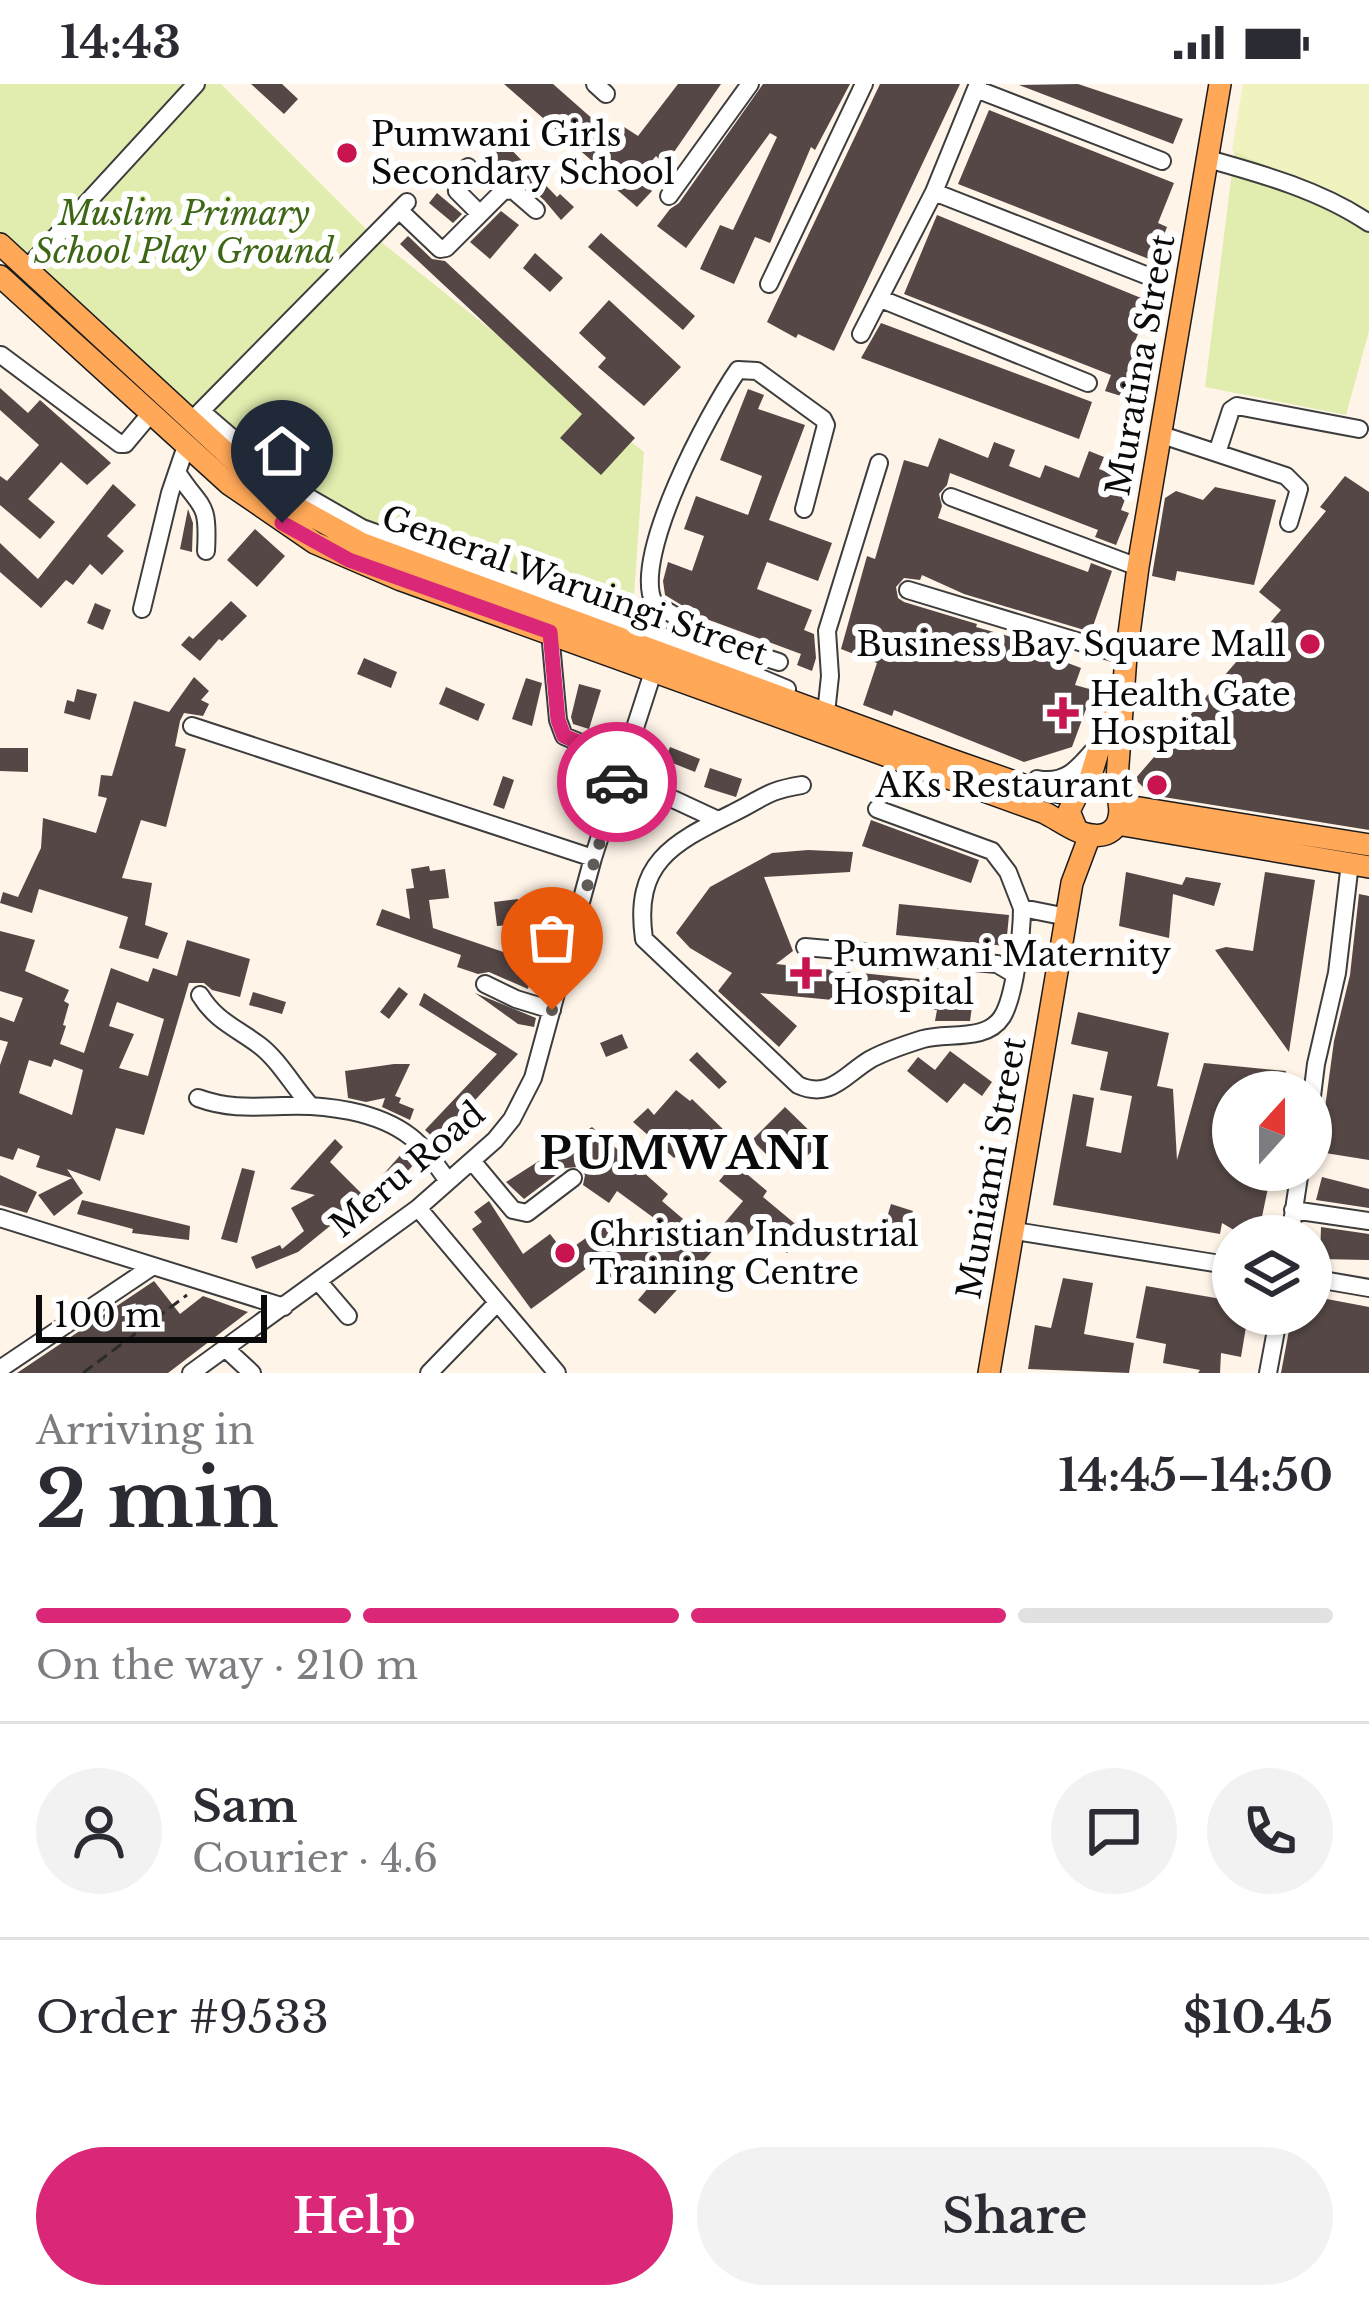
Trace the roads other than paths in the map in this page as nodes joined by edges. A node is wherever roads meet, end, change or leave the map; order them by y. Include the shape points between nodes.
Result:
1 (196, 84) edge
2 (750, 84) edge
3 (864, 84) edge
4 (1212, 86) edge
5 (977, 87) edge
6 (1208, 159) junction
7 (1162, 161) dead end
8 (468, 167) dead end
9 (934, 192) junction
10 (669, 196) dead end
11 (536, 211) dead end
12 (480, 214) junction
13 (1369, 223) edge
14 (0, 244) edge
15 (27, 268) junction
16 (0, 276) edge
17 (1148, 276) dead end
18 (769, 284) dead end
19 (881, 298) junction
20 (861, 334) dead end
21 (1, 356) edge
22 (1088, 383) dead end
23 (151, 413) junction
24 (197, 415) junction
25 (1359, 429) dead end
26 (1162, 435) junction
27 (186, 446) junction
28 (1217, 453) junction
29 (879, 463) dead end
30 (177, 472) junction
31 (951, 497) dead end
32 (804, 509) dead end
33 (1289, 523) dead end
34 (206, 551) dead end
35 (1138, 567) junction
36 (908, 590) dead end
37 (142, 609) dead end
38 (550, 632) junction
39 (701, 646) junction
40 (1126, 656) junction
41 (779, 662) dead end
42 (653, 669) junction
43 (827, 704) junction
44 (192, 726) dead end
45 (1103, 740) junction
46 (621, 767) junction
47 (802, 784) dead end
48 (1081, 790) junction
49 (1118, 807) junction
50 (877, 808) dead end
51 (718, 820) junction
52 (1083, 832) junction
53 (1369, 844) edge
54 (593, 858) junction
55 (1360, 865) edge
56 (1022, 908) junction
57 (1067, 917) junction
58 (805, 947) dead end
59 (1014, 974) junction
60 (485, 984) dead end
61 (200, 995) dead end
62 (552, 1010) junction
63 (1315, 1071) edge
64 (198, 1098) dead end
65 (310, 1105) junction
66 (472, 1161) junction
67 (573, 1178) dead end
68 (448, 1181) junction
69 (1296, 1191) edge
70 (418, 1208) junction
71 (1293, 1210) junction
72 (1293, 1215) edge
73 (0, 1218) edge
74 (1369, 1221) edge
75 (1015, 1231) junction
76 (1212, 1263) edge
77 (153, 1266) junction
78 (317, 1281) junction
79 (1332, 1282) edge
80 (1369, 1288) edge
81 (497, 1303) junction
82 (284, 1307) junction
83 (348, 1316) dead end
84 (1275, 1335) edge
85 (225, 1348) junction
86 (0, 1369) edge
87 (191, 1373) edge
88 (252, 1373) edge
89 (429, 1373) edge
90 (557, 1373) edge
91 (989, 1373) edge
92 (1268, 1373) edge

1 - 15 street
2 - 10 street
3 - 18 street
4 - 6 main road, Muratina Street
5 - 7 street
5 - 9 street
6 - 13 street via 1286,183
6 - 26 main road, Muratina Street
8 - 12 street via 457,191
9 - 17 street
9 - 19 street
11 - 12 street via 508,190
12 - 24 street via 440,250 403,206
14 - 15 main road, General Waruingi Street
15 - 24 main road, General Waruingi Street
16 - 23 main road, General Waruingi Street
19 - 20 street
19 - 22 street
21 - 23 street via 120,444
23 - 27 main road, General Waruingi Street
24 - 39 street via 287,485 362,528
24 - 48 main road, General Waruingi Street via 248,473 361,543 1026,786
25 - 28 street via 1238,406
26 - 28 street
26 - 35 main road, Muratina Street
27 - 30 street
27 - 38 main road, General Waruingi Street via 315,543
28 - 33 street via 1286,476 1299,489
29 - 43 street via 826,631
30 - 34 street via 207,514
30 - 37 street
31 - 35 street
32 - 39 street via 826,425 757,371 738,370 670,499 648,577 657,606 695,628
35 - 40 main road, Muratina Street
36 - 40 street
38 - 42 main road, General Waruingi Street
38 - 46 street via 564,736
39 - 41 street
39 - 43 street
40 - 45 main road, Muratina Street
40 - 49 main road, Muratina Street
42 - 46 street, Meru Road
42 - 52 main road, General Waruingi Street
43 - 45 street via 1043,782 1077,770
44 - 54 street
45 - 48 main road, Muratina Street
46 - 51 street
46 - 54 street, Meru Road
47 - 51 street via 768,791
48 - 49 main road via 1105,786
48 - 52 main road via 1070,811
49 - 52 main road via 1107,834
49 - 53 main road
49 - 55 main road
50 - 56 street via 992,851
51 - 59 street via 663,855 640,910 644,939 799,1085 826,1090 870,1060 926,1038 987,1030 1002,1017
52 - 57 main road, Muniami Street
54 - 62 street, Meru Road
55 - 63 street
56 - 57 street
56 - 59 street
57 - 75 main road, Muniami Street
58 - 59 street via 997,964
60 - 62 street
61 - 65 street via 212,1015 258,1044
62 - 66 street, Meru Road via 518,1108
64 - 65 street via 239,1108
65 - 68 street via 395,1127
66 - 67 street via 520,1213
66 - 68 street, Meru Road
68 - 70 street, Meru Road
69 - 71 street
70 - 78 street, Meru Road
70 - 81 street
71 - 72 street
71 - 74 street
73 - 77 street
75 - 76 street
75 - 91 main road, Muniami Street
77 - 82 street
77 - 86 street
78 - 82 street, Meru Road
78 - 83 street
79 - 80 street
81 - 89 street
81 - 90 street
82 - 85 street, Meru Road
84 - 92 street
85 - 87 street, Meru Road
85 - 88 street

